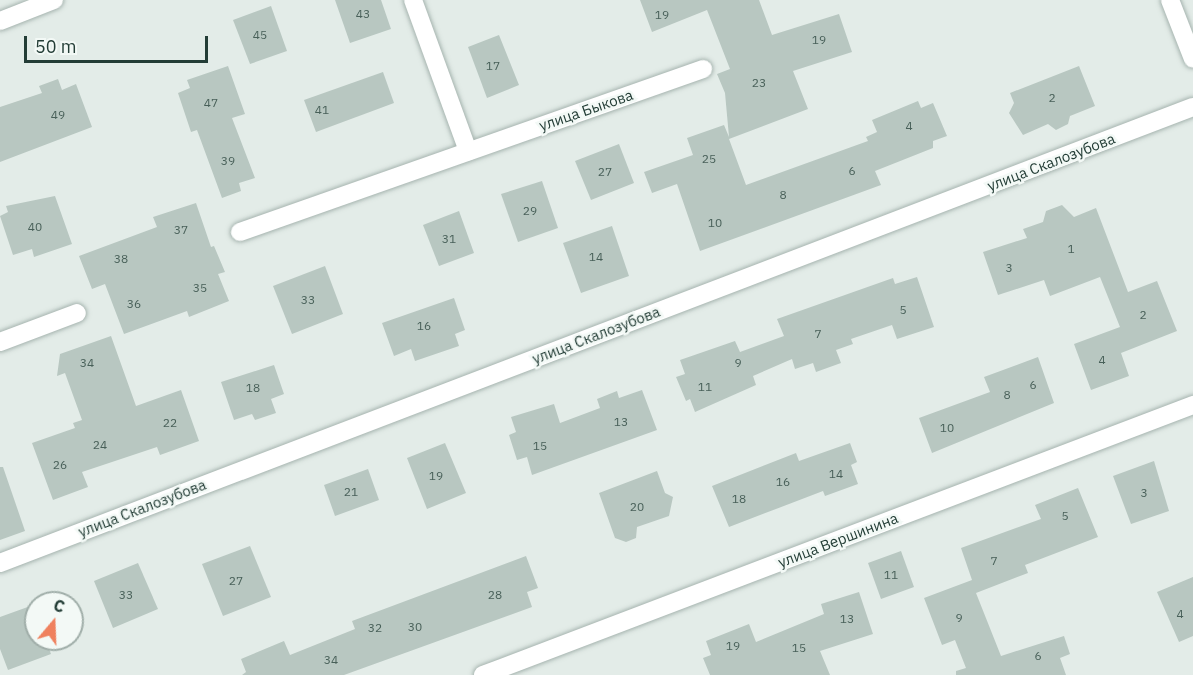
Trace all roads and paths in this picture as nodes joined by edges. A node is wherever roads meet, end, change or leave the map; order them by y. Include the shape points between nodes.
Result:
1 (54, 0) edge
2 (413, 0) edge
3 (1170, 0) edge
4 (0, 21) edge
5 (1193, 59) edge
6 (703, 69) dead end
7 (1193, 108) edge
8 (468, 151) junction
9 (240, 232) dead end
10 (77, 314) dead end
11 (0, 342) edge
12 (1193, 405) edge
13 (0, 563) edge
14 (483, 675) edge

1 - 4 street
2 - 8 street
3 - 5 street
6 - 8 street, улица Быкова
7 - 13 street, улица Скалозубова
8 - 9 street, улица Быкова
10 - 11 street
12 - 14 street, улица Вершинина

